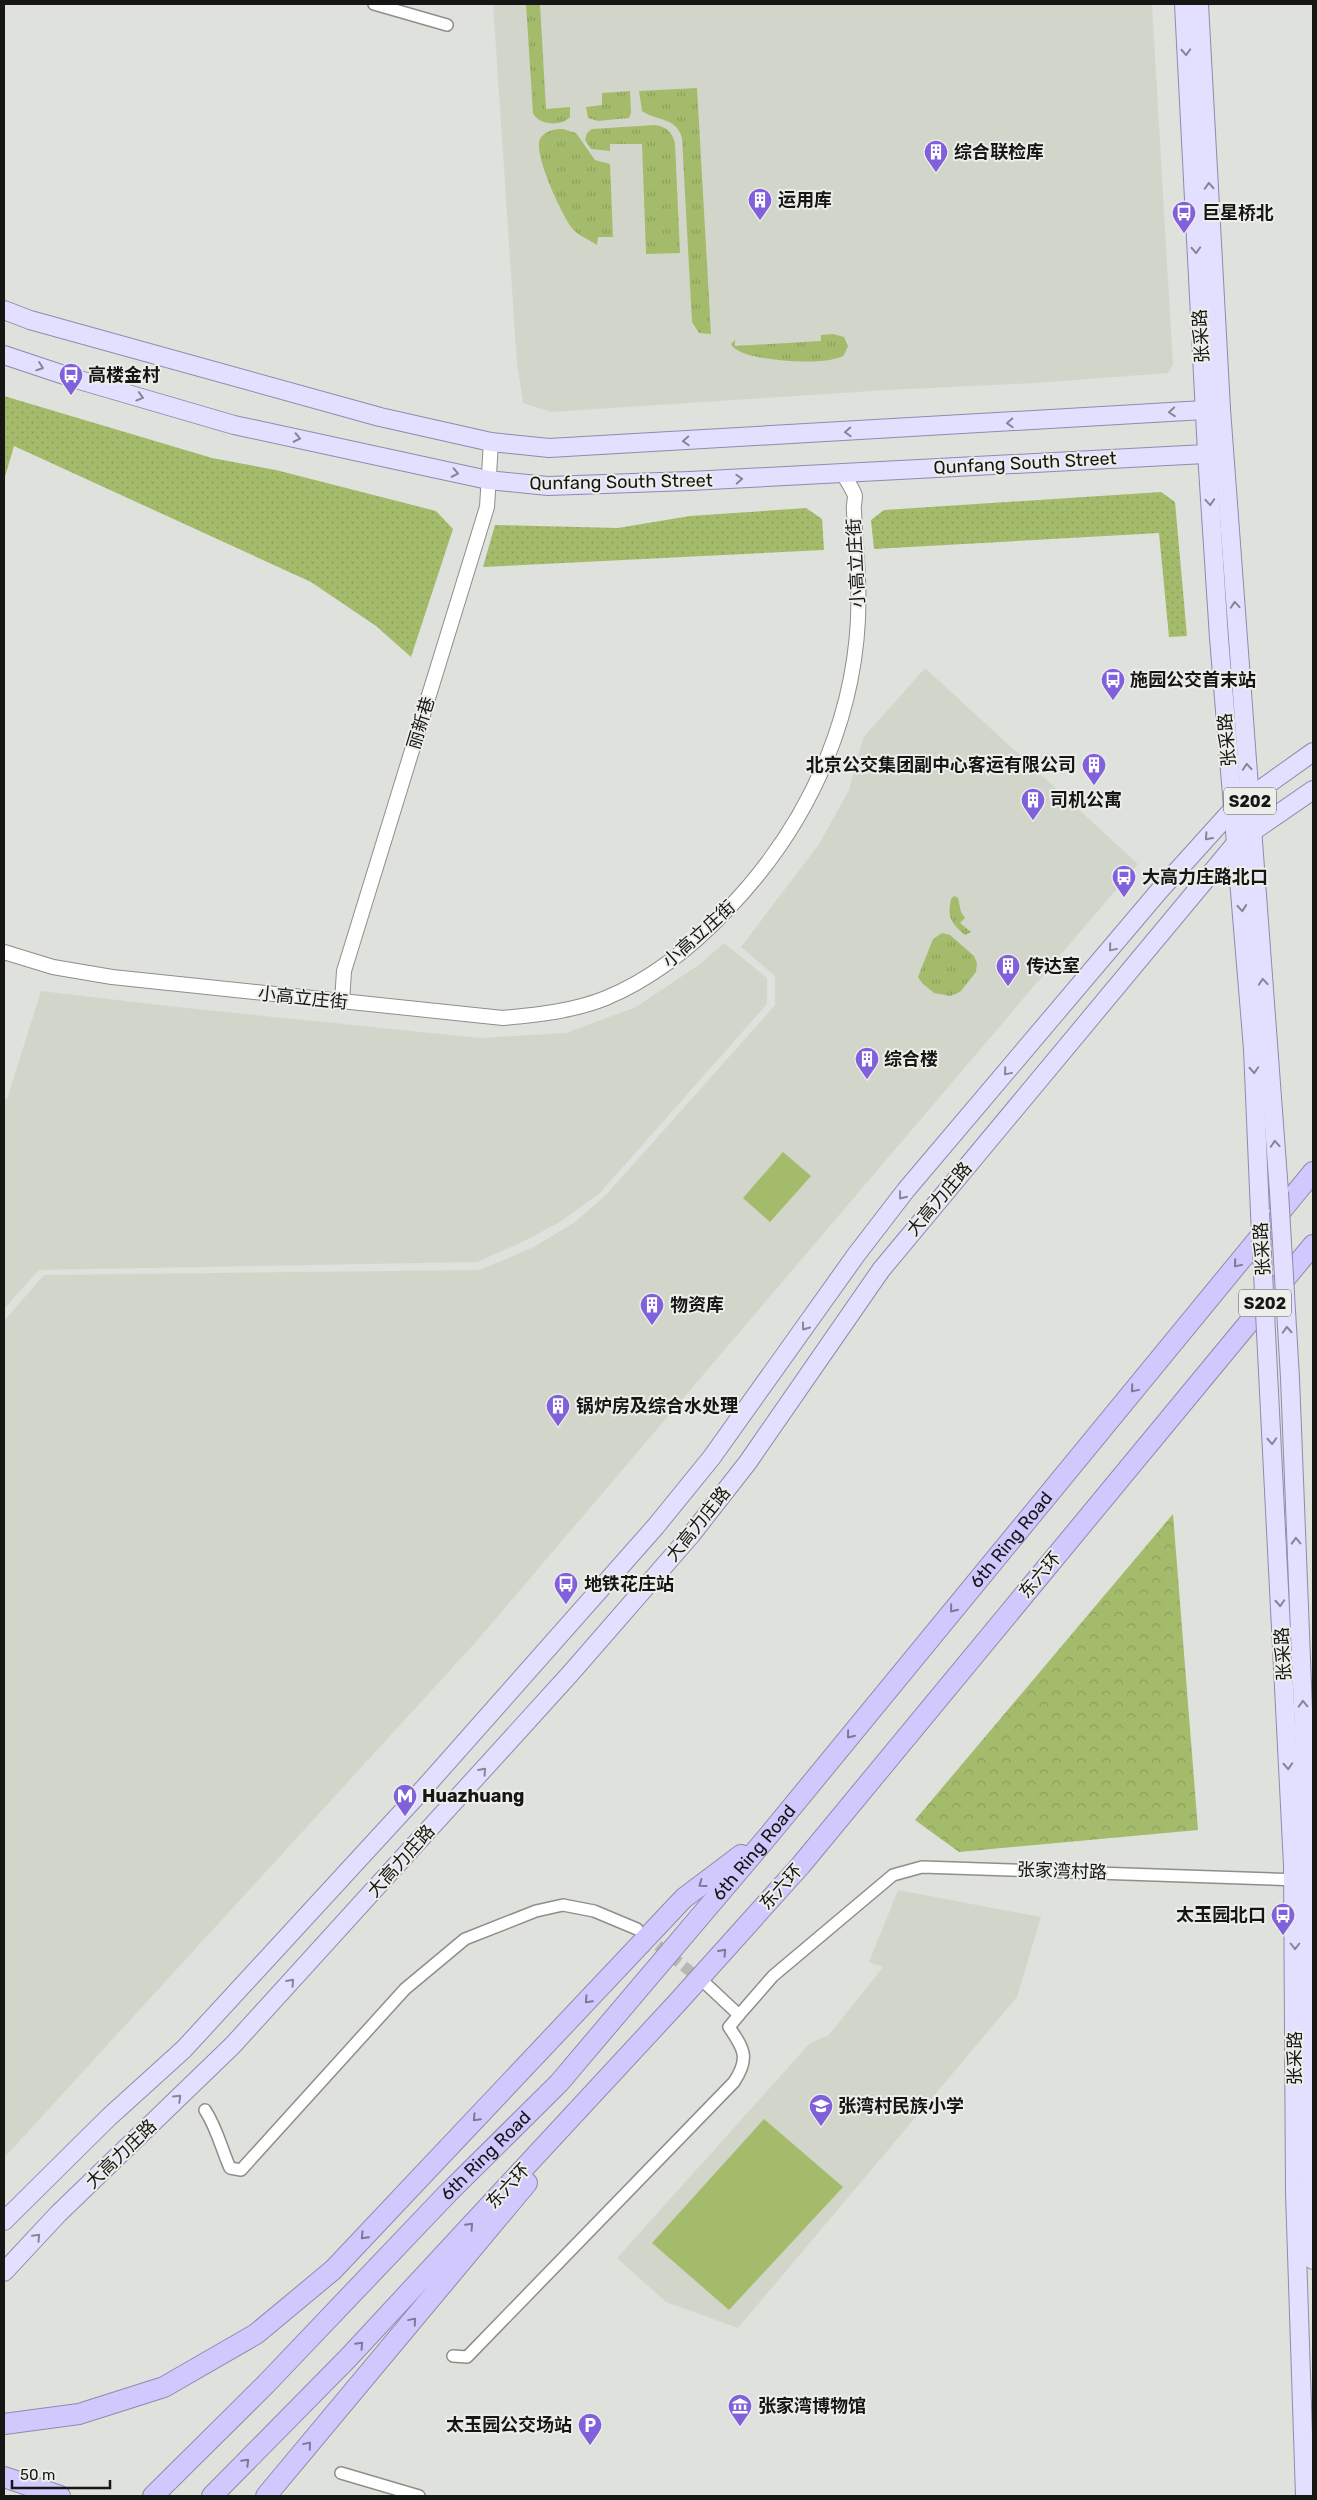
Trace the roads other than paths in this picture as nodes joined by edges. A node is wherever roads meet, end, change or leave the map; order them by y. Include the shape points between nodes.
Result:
1 (374, 4) edge
2 (1184, 4) edge
3 (1199, 4) edge
4 (447, 25) dead end
5 (4, 310) edge
6 (4, 355) edge
7 (1213, 409) junction
8 (490, 442) junction
9 (1215, 453) junction
10 (843, 473) junction
11 (488, 480) junction
12 (1313, 752) edge
13 (1313, 790) edge
14 (1249, 797) junction
15 (1233, 809) junction
16 (1252, 831) junction
17 (1236, 843) junction
18 (1159, 891) junction
19 (1184, 908) junction
20 (4, 952) edge
21 (342, 1002) junction
22 (1313, 1172) edge
23 (1313, 1245) edge
24 (769, 1835) junction
25 (1305, 1880) edge
26 (637, 1929) tunnel mouth
27 (706, 1984) tunnel mouth
28 (677, 2003) junction
29 (739, 2015) junction
30 (205, 2110) dead end
31 (4, 2221) edge
32 (1313, 2260) edge
33 (4, 2272) edge
34 (453, 2356) dead end
35 (4, 2424) edge
36 (341, 2473) dead end
37 (4, 2477) edge
38 (60, 2496) edge
39 (153, 2496) edge
40 (212, 2496) edge
41 (266, 2496) edge
42 (419, 2496) edge
43 (1305, 2496) edge

1 - 4 street
2 -> 7 main road, 张采路 / S202
7 -> 3 main road, 张采路 / S202
5 - 8 main road, Qunfang South Street via 380,418
6 -> 11 main road, Qunfang South Street via 234,425
7 -> 8 main road, Qunfang South Street via 549,448
7 - 9 main road, 张采路 / S202
8 - 11 street, 丽新巷
9 - 10 main road, Qunfang South Street
14 -> 9 main road, 张采路 / S202
9 -> 15 main road, 张采路 / S202
11 -> 10 main road, Qunfang South Street via 548,486
10 - 21 street, 小高立庄街 via 855,496 859,608 844,713 823,772 800,817 776,853 738,899 686,951 647,978 605,999 549,1014 503,1018
11 - 21 street, 丽新巷 via 484,516 344,971
12 - 14 main road, 大高力庄路
13 - 16 main road, 大高力庄路
14 - 15 main road, 大高力庄路
14 - 16 main road, 张采路 / S202
15 - 17 main road, 张采路 / S202
15 -> 18 main road, 大高力庄路
16 - 17 main road, 大高力庄路
25 -> 16 main road, 张采路 / S202, bridge via 1290,1378
17 - 19 main road, 大高力庄路
17 -> 25 main road, 张采路 / S202, bridge via 1253,1048 1270,1392
18 - 19 main road via 1176,888 1182,893
18 -> 31 main road, 大高力庄路 via 906,1190 712,1457 656,1526 419,1793 184,2049
33 -> 19 main road, 大高力庄路 via 58,2214 233,2045 551,1695 678,1549 748,1462 881,1270
20 - 21 street, 小高立庄街 via 53,967 112,977
22 -> 24 highway, 6th Ring Road
28 -> 23 highway, 东六环 via 801,1865
24 -> 35 highway via 684,1898 333,2270 256,2334 164,2387 79,2414
24 - 39 highway, 6th Ring Road via 559,2083
25 - 29 street, 张家湾村路 via 922,1867 893,1875 774,1976
25 - 32 main road, 张采路 / S202
25 -> 43 main road, 张采路 / S202 via 1295,2194
26 - 30 street via 594,1911 563,1905 536,1911 466,1939 405,1989 241,2170 230,2168 219,2136
27 - 29 street
40 -> 28 highway, 东六环 via 349,2357
41 -> 28 highway
29 - 34 street via 729,2027 742,2048 744,2067 734,2082 467,2357
36 - 42 street
37 - 38 highway

